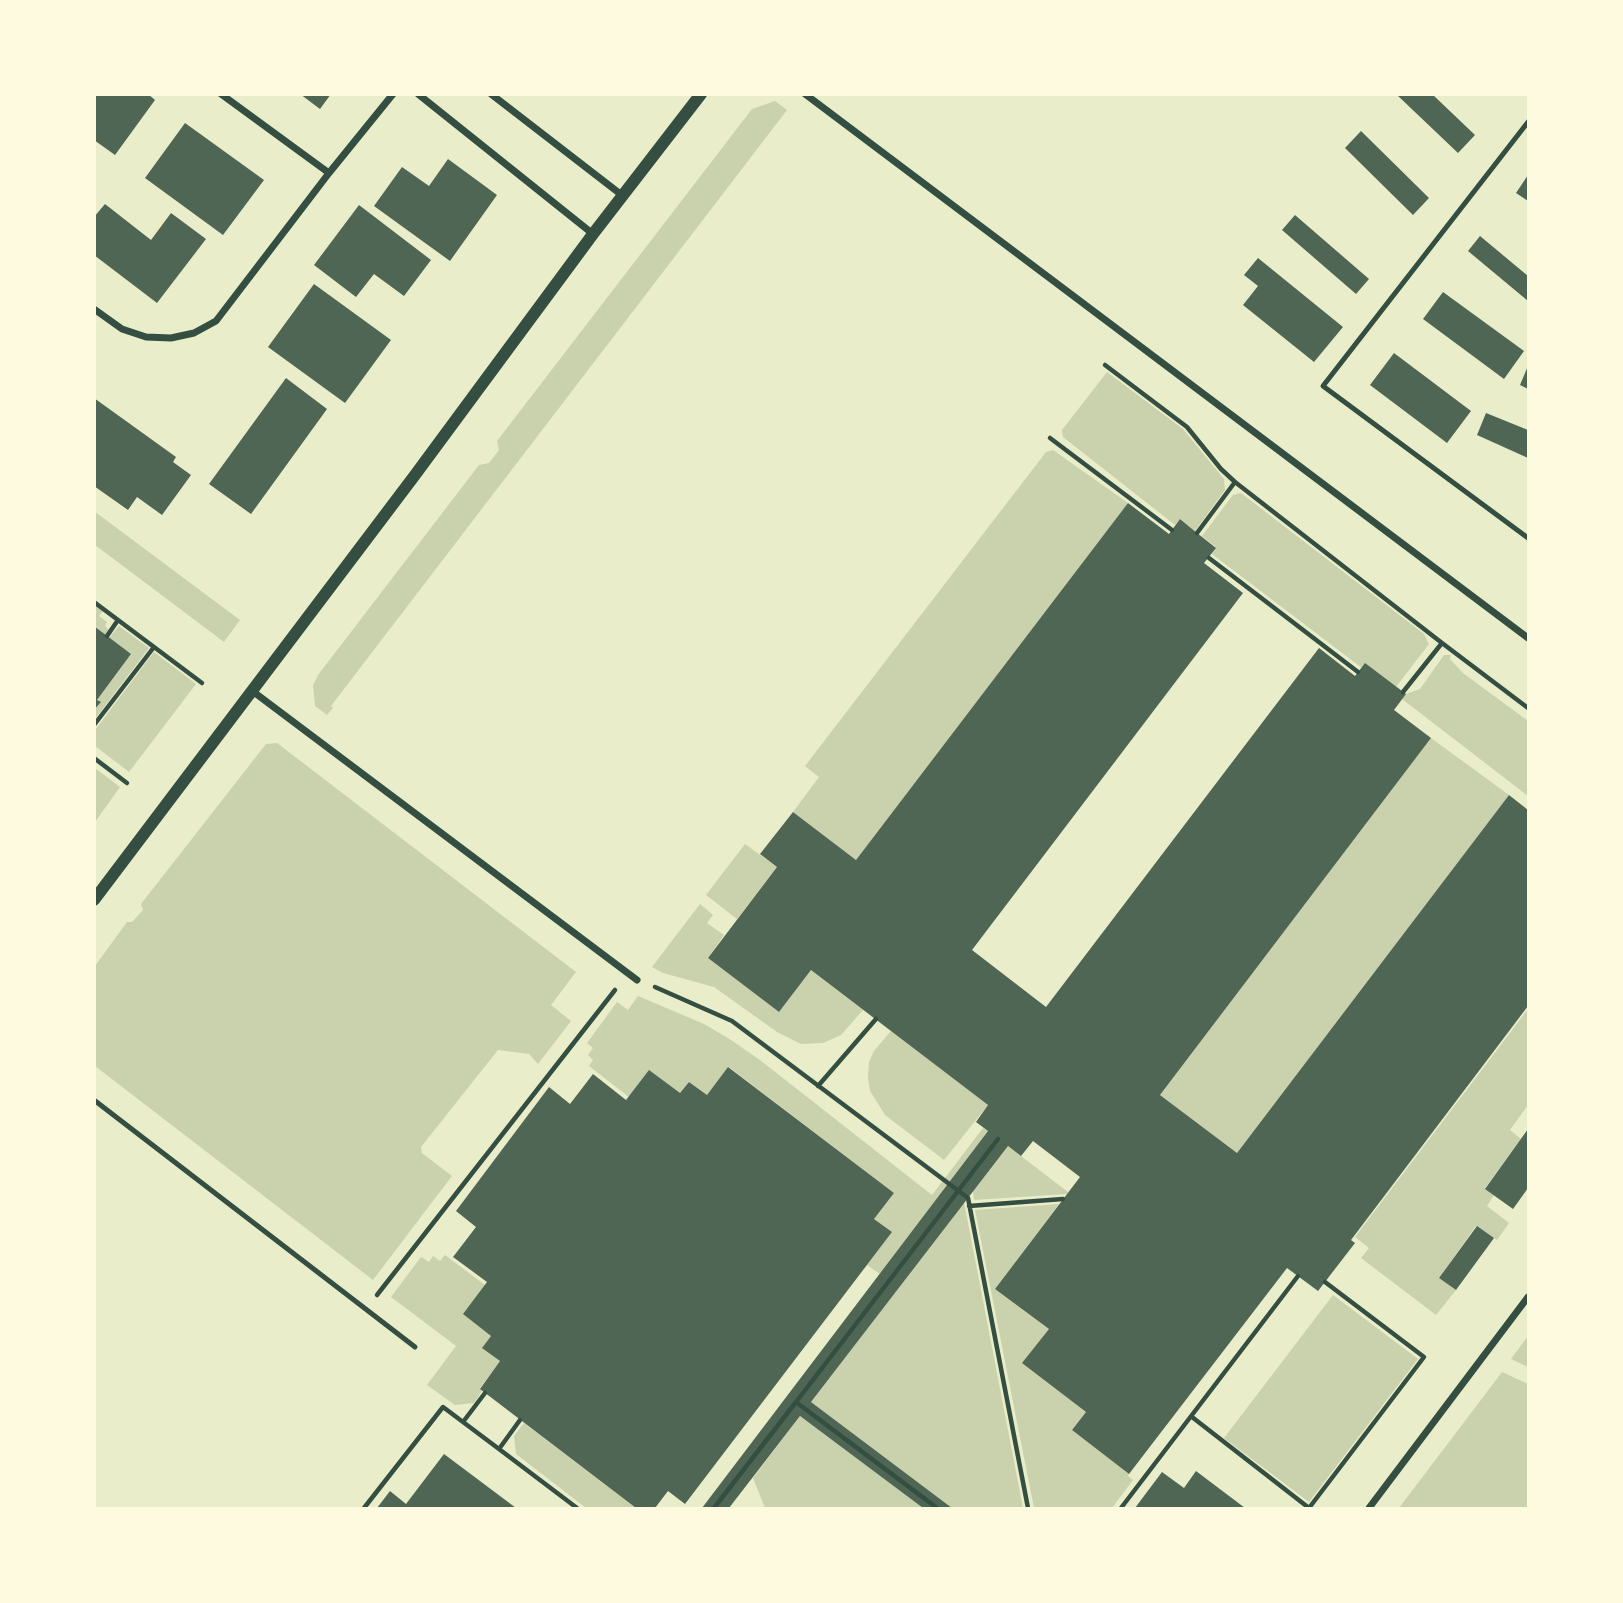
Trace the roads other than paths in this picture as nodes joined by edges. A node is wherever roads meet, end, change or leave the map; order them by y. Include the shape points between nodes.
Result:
1 (221, 94) edge
2 (393, 94) edge
3 (418, 94) edge
4 (491, 94) edge
5 (701, 94) edge
6 (805, 94) edge
7 (1528, 122) edge
8 (329, 173) junction
9 (624, 197) junction
10 (593, 234) junction
11 (94, 309) edge
12 (1528, 538) edge
13 (1528, 638) edge
14 (251, 690) junction
15 (94, 900) edge
16 (637, 980) road end
17 (94, 1100) edge
18 (1528, 1297) edge
19 (415, 1348) dead end
20 (1369, 1508) edge

1 - 8 street
2 - 8 street
3 - 10 street
4 - 9 street
5 - 9 street
6 - 13 street
7 - 12 lane via 1323,386
8 - 11 street via 216,321 171,338 146,337 122,329
9 - 10 street
10 - 14 street
14 - 15 street
14 - 16 street
17 - 19 lane
18 - 20 street

